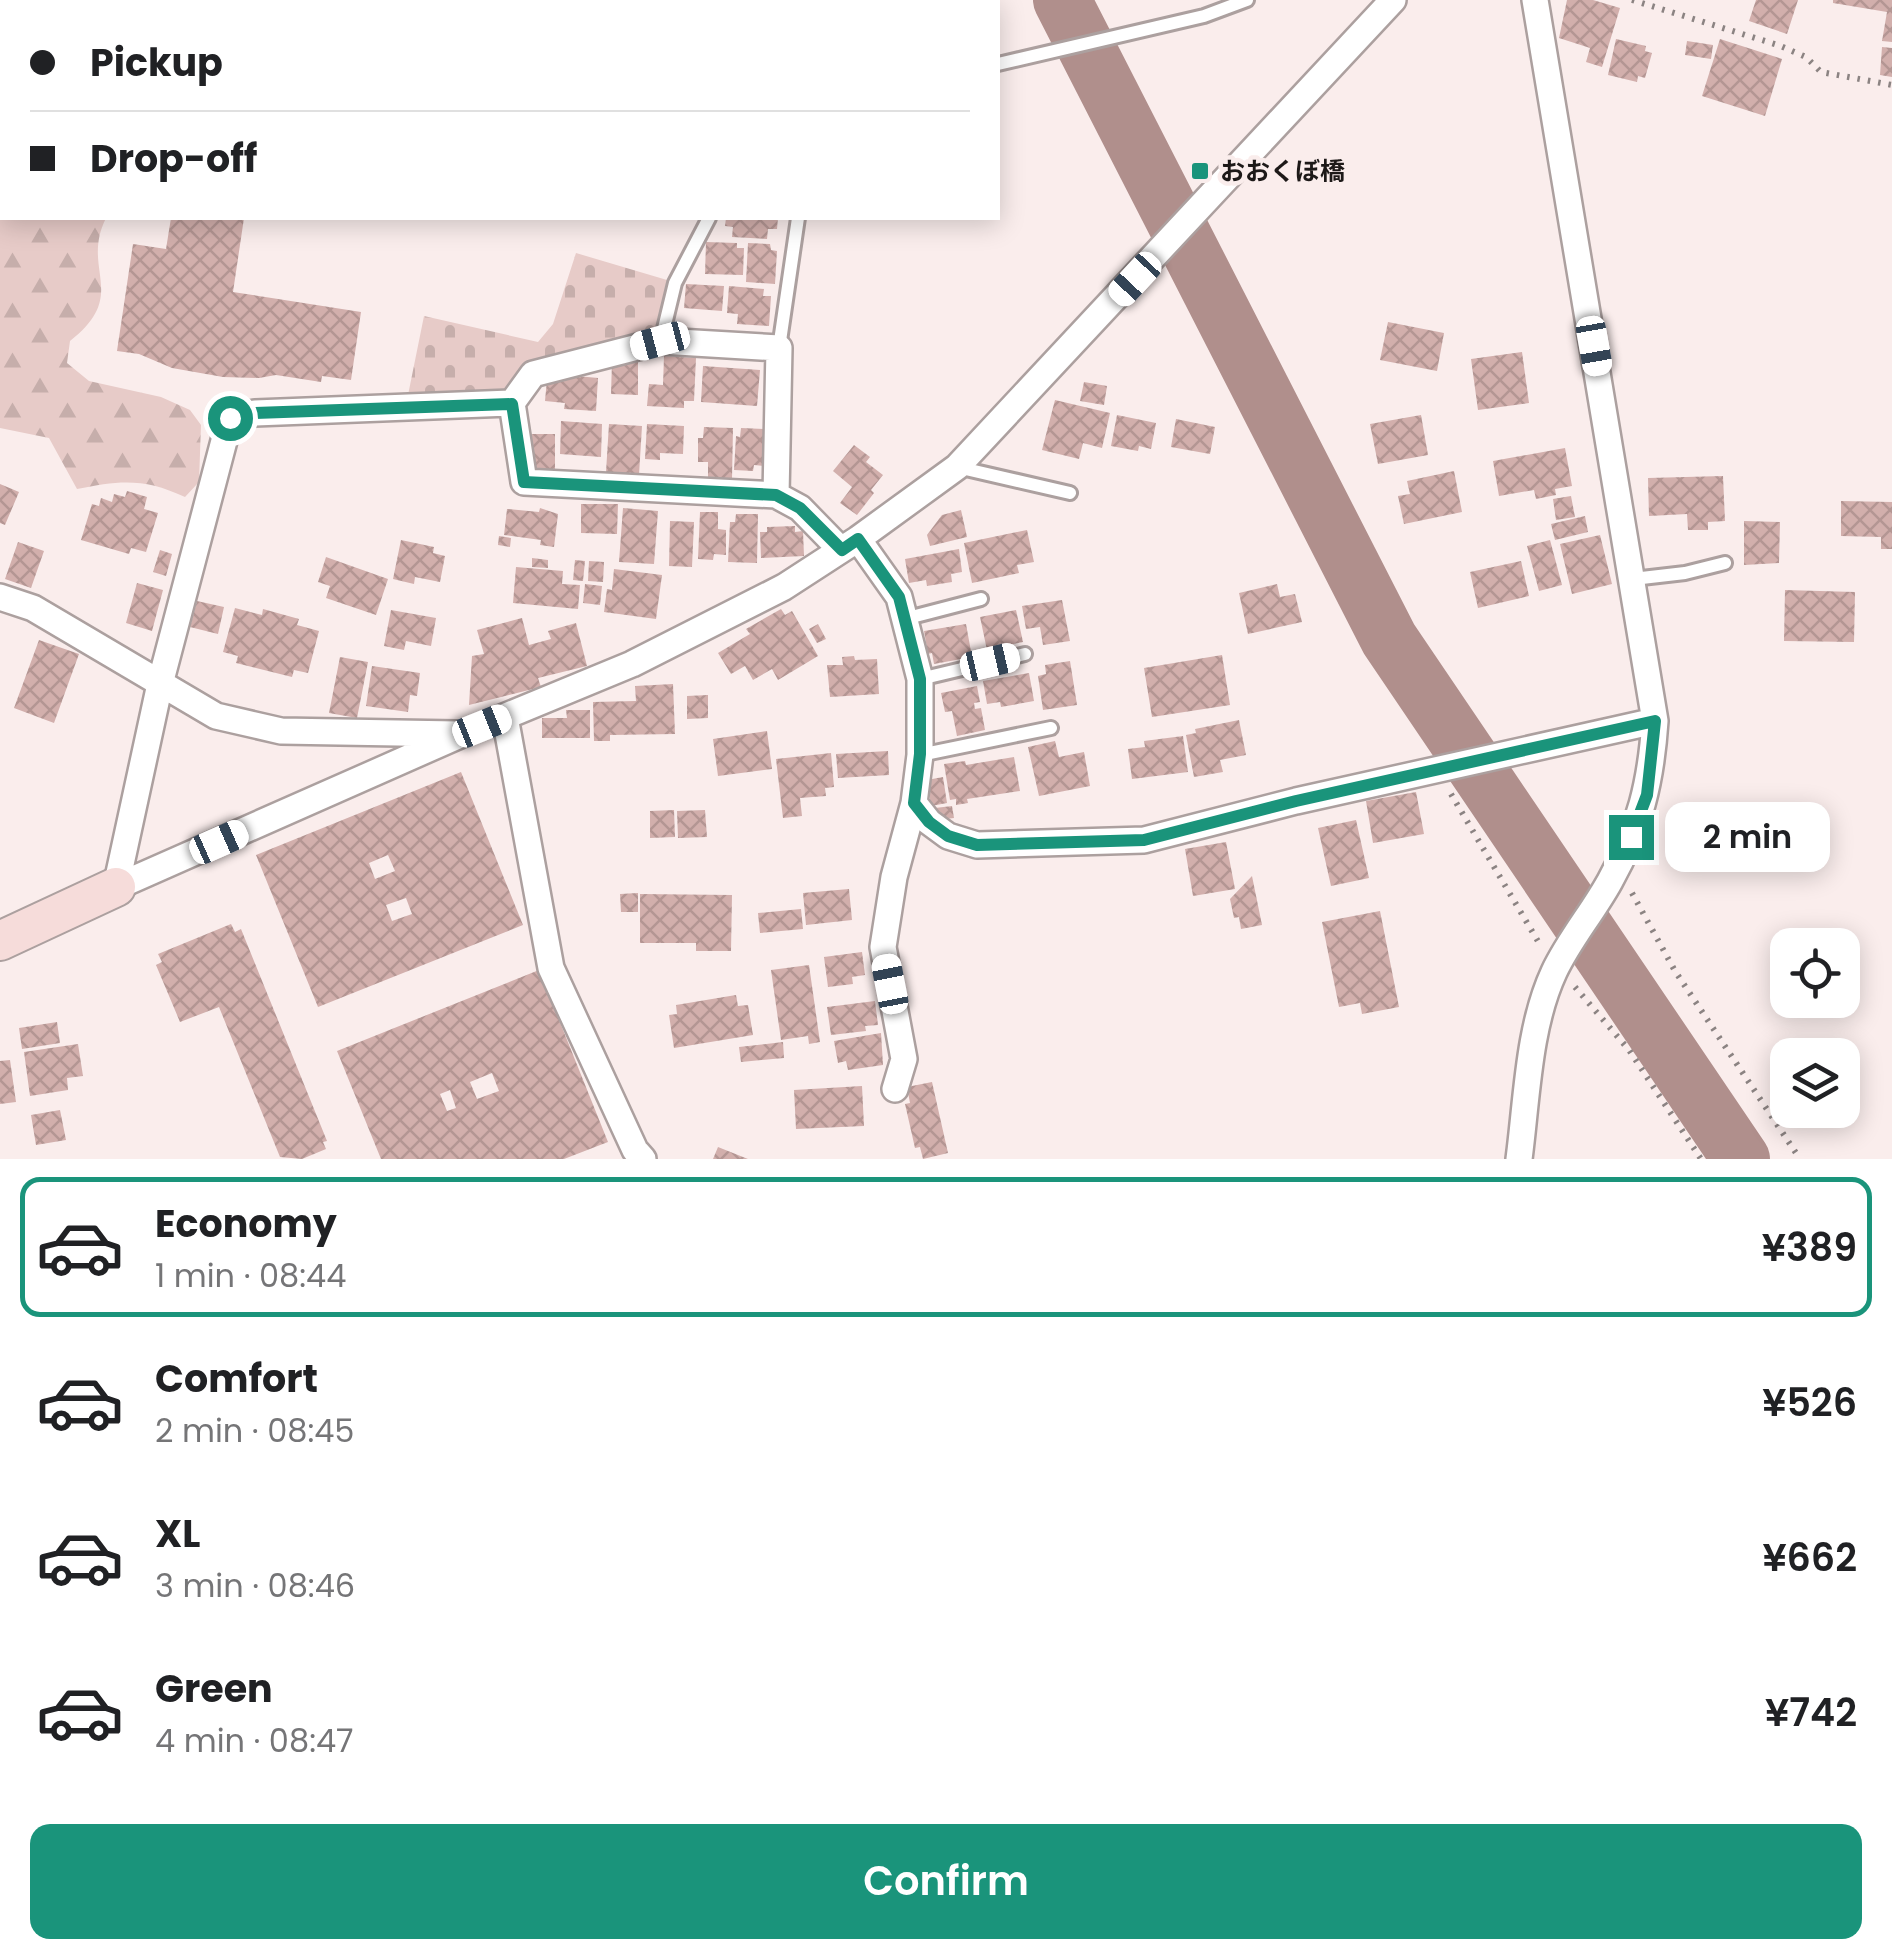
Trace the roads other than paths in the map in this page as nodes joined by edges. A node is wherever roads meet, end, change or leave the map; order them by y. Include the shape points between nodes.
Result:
1 (1247, 0) edge
2 (1394, 0) edge
3 (1536, 0) edge
4 (1000, 64) edge
5 (708, 220) edge
6 (798, 220) edge
7 (660, 341) junction
8 (779, 348) junction
9 (512, 404) junction
10 (957, 467) junction
11 (1070, 493) dead end
12 (776, 495) junction
13 (850, 544) junction
14 (1725, 563) dead end
15 (1633, 579) junction
16 (0, 597) edge
17 (982, 599) dead end
18 (904, 619) junction
19 (1026, 654) dead end
20 (920, 679) junction
21 (160, 684) junction
22 (505, 717) junction
23 (1655, 721) junction
24 (1051, 728) dead end
25 (460, 735) junction
26 (920, 754) junction
27 (914, 803) junction
28 (116, 887) junction
29 (0, 941) edge
30 (895, 1089) dead end
31 (642, 1159) edge
32 (1519, 1159) edge

1 - 4 lane
2 - 10 street
3 - 15 street
5 - 7 lane via 675,283
6 - 8 lane
7 - 8 street
7 - 9 street via 533,374
8 - 12 street
9 - 12 street via 524,482
9 - 21 street via 230,418
10 - 11 lane
10 - 13 street
12 - 13 street
13 - 18 street via 899,597
13 - 22 street via 784,587 632,664
14 - 15 lane
15 - 23 street
16 - 21 street via 34,608
17 - 18 lane
18 - 20 street
19 - 20 lane
20 - 26 street
21 - 25 street via 216,716 281,731
21 - 28 street
22 - 25 street
22 - 31 street via 551,968
23 - 27 street via 1144,840 977,845 948,836
23 - 32 street via 1647,795 1544,1002
24 - 26 lane
25 - 28 street
26 - 27 street
27 - 30 street via 883,947 904,1059
28 - 29 street

